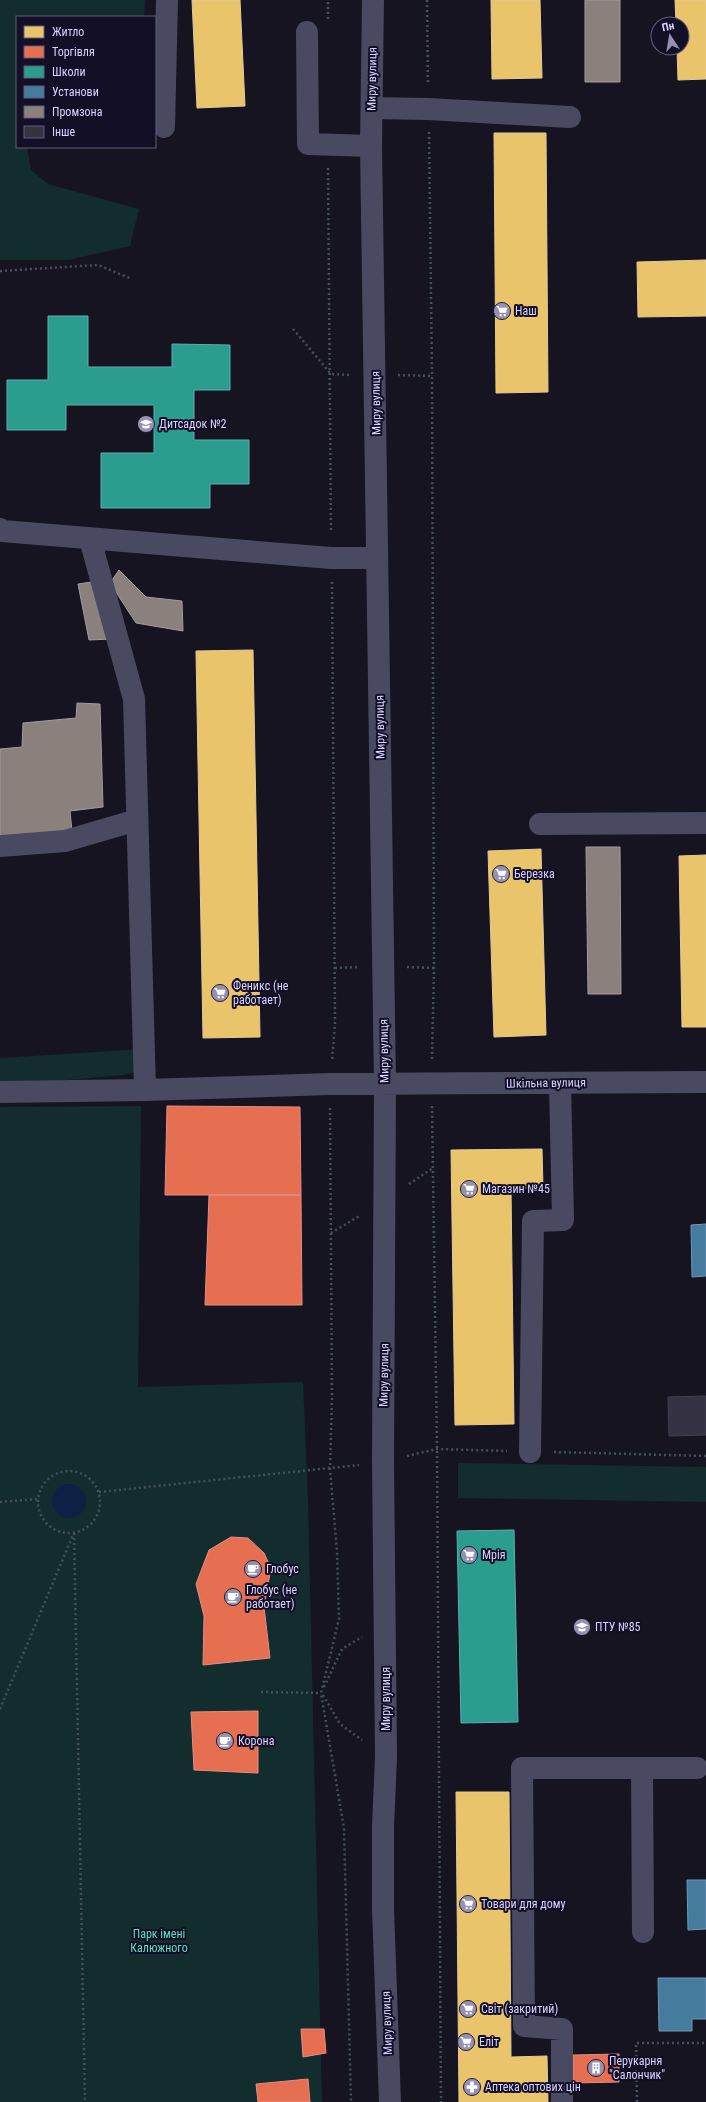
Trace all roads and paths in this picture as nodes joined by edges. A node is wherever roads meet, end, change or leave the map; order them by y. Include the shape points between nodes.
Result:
1 (167, 0) edge
2 (328, 0) edge
3 (374, 0) edge
4 (426, 0) edge
5 (328, 24) dead end
6 (307, 32) dead end
7 (372, 108) junction
8 (428, 109) junction
9 (570, 117) dead end
10 (164, 127) dead end
11 (328, 143) junction
12 (372, 146) junction
13 (0, 271) edge
14 (132, 279) dead end
15 (293, 329) dead end
16 (331, 374) junction
17 (0, 529) edge
18 (90, 539) junction
19 (331, 558) junction
20 (378, 558) junction
21 (137, 820) junction
22 (706, 823) edge
23 (540, 824) dead end
24 (0, 846) edge
25 (706, 1082) edge
26 (560, 1083) junction
27 (330, 1084) junction
28 (385, 1084) junction
29 (431, 1085) junction
30 (145, 1090) junction
31 (0, 1092) edge
32 (437, 1449) junction
33 (530, 1452) junction
34 (706, 1456) edge
35 (330, 1469) junction
36 (99, 1492) junction
37 (39, 1499) junction
38 (0, 1502) edge
39 (74, 1533) junction
40 (385, 1624) junction
41 (261, 1692) dead end
42 (321, 1693) junction
43 (0, 1709) edge
44 (386, 1757) junction
45 (642, 1768) junction
46 (697, 1768) dead end
47 (643, 1932) dead end
48 (706, 2043) edge
49 (85, 2102) edge
50 (351, 2102) edge
51 (390, 2102) edge
52 (441, 2102) edge
53 (562, 2102) edge
54 (637, 2102) edge

1 - 10 street
2 - 5 path
3 - 7 street, Миру вулиця
4 - 8 path
6 - 11 street via 308,144
7 - 8 street
7 - 12 street, Миру вулиця
8 - 9 street
8 - 29 path via 432,384 434,968
11 - 12 street
11 - 16 path
12 - 20 street, Миру вулиця
13 - 14 path via 98,265
15 - 16 path
16 - 19 path
17 - 18 street via 2,532
18 - 19 street
18 - 21 street via 134,699
19 - 20 street
19 - 27 path via 335,1023
20 - 28 street, Миру вулиця
21 - 24 street via 65,841
21 - 30 street
22 - 23 street
25 - 26 street, Шкільна вулиця
26 - 29 street, Шкільна вулиця
26 - 33 street via 562,1220 533,1221
27 - 28 street, Шкільна вулиця
27 - 30 street, Шкільна вулиця
27 - 35 path
28 - 29 street, Шкільна вулиця
28 - 40 street, Миру вулиця
29 - 32 path
30 - 31 street, Шкільна вулиця
32 - 33 path
32 - 52 path
33 - 34 path
35 - 36 path
35 - 42 path via 337,1551 339,1619
36 - 37 path via 87,1477 69,1472 51,1478 44,1484
36 - 39 path via 100,1503 96,1518 84,1529
37 - 38 path
37 - 39 path via 40,1512 49,1526 64,1533
39 - 43 path
39 - 49 path
40 - 42 path via 342,1649
40 - 44 street, Миру вулиця
41 - 42 path
42 - 44 path via 340,1724
42 - 50 path via 344,1828
44 - 51 street, Миру вулиця via 383,1827
45 - 46 street
45 - 47 street
45 - 53 street via 522,1768 524,2026 562,2029
48 - 54 path via 636,2043

